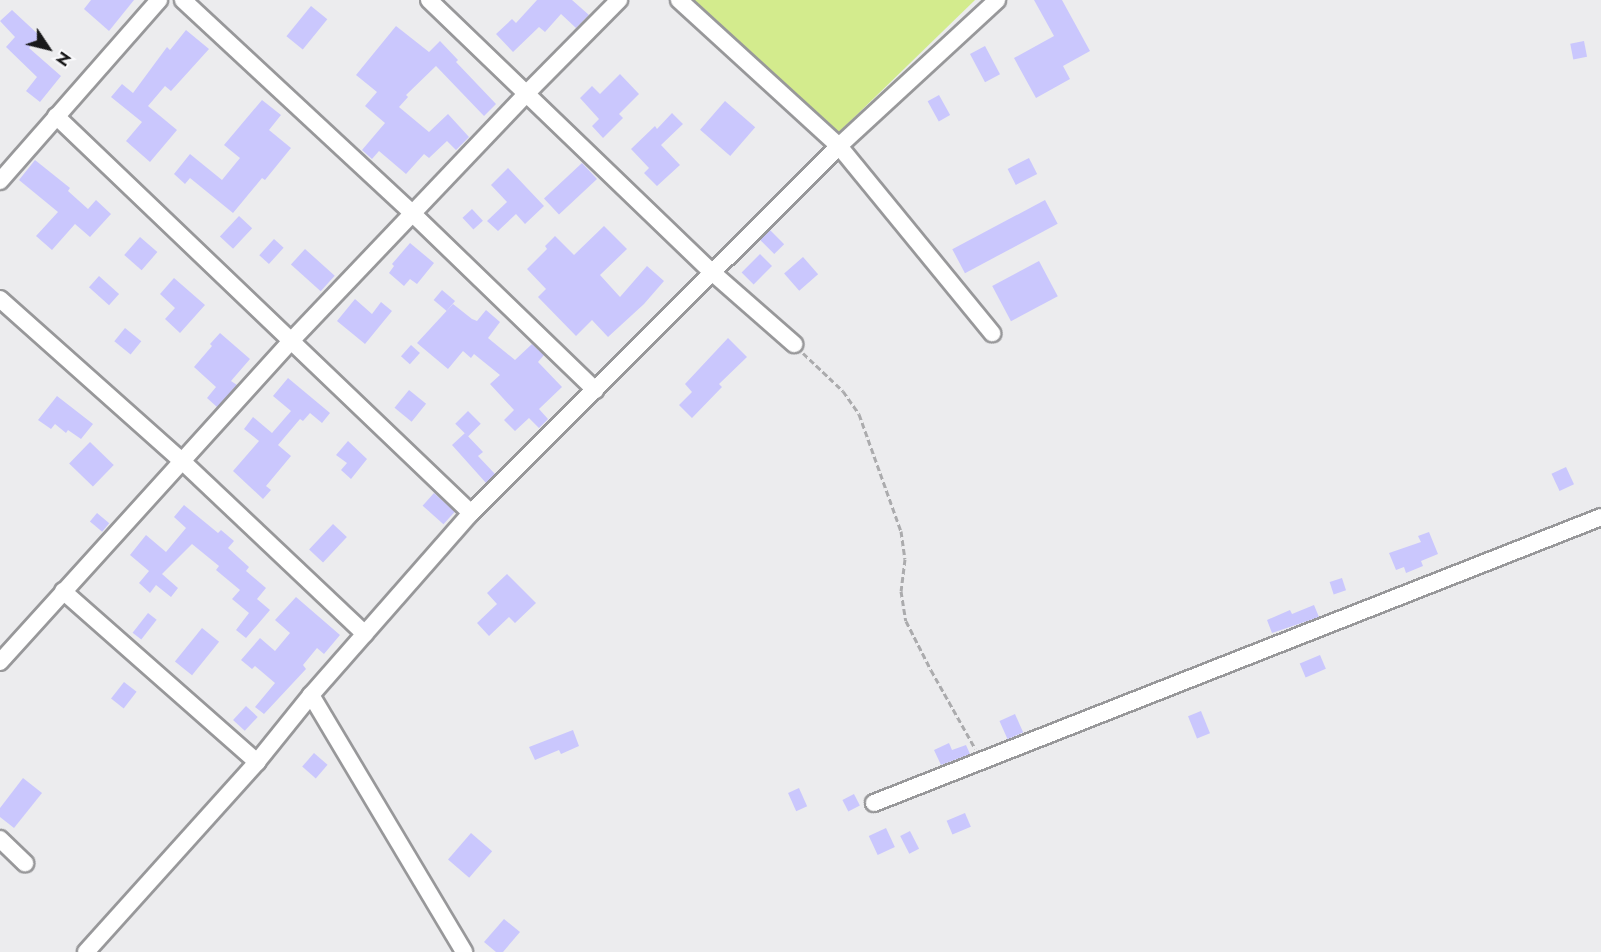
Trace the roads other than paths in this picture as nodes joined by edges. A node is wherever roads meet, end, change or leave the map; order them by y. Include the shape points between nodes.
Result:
1 (159, 0) edge
2 (183, 0) edge
3 (429, 0) edge
4 (619, 0) edge
5 (678, 0) edge
6 (997, 0) edge
7 (527, 93) junction
8 (56, 116) junction
9 (838, 146) junction
10 (0, 181) edge
11 (412, 213) junction
12 (712, 273) junction
13 (0, 299) edge
14 (992, 333) dead end
15 (291, 341) junction
16 (794, 344) road end
17 (595, 390) junction
18 (181, 460) junction
19 (471, 513) junction
20 (1601, 517) edge
21 (63, 591) junction
22 (364, 634) junction
23 (0, 662) edge
24 (311, 695) junction
25 (257, 762) junction
26 (874, 803) dead end
27 (0, 839) edge
28 (26, 863) dead end
29 (86, 952) edge
30 (464, 952) edge

1 - 8 street
2 - 11 street
3 - 7 street
4 - 7 street
5 - 9 street
6 - 9 street
7 - 11 street
7 - 12 street
8 - 10 street
8 - 15 street
9 - 12 street
9 - 14 street
11 - 15 street
11 - 17 street
12 - 16 street
12 - 17 street
13 - 18 street
15 - 18 street
15 - 19 street
17 - 19 street
18 - 21 street
18 - 22 street
19 - 22 street
20 - 26 street
21 - 23 street
21 - 25 street
22 - 24 street
24 - 25 street
24 - 30 street
25 - 29 street
27 - 28 street

